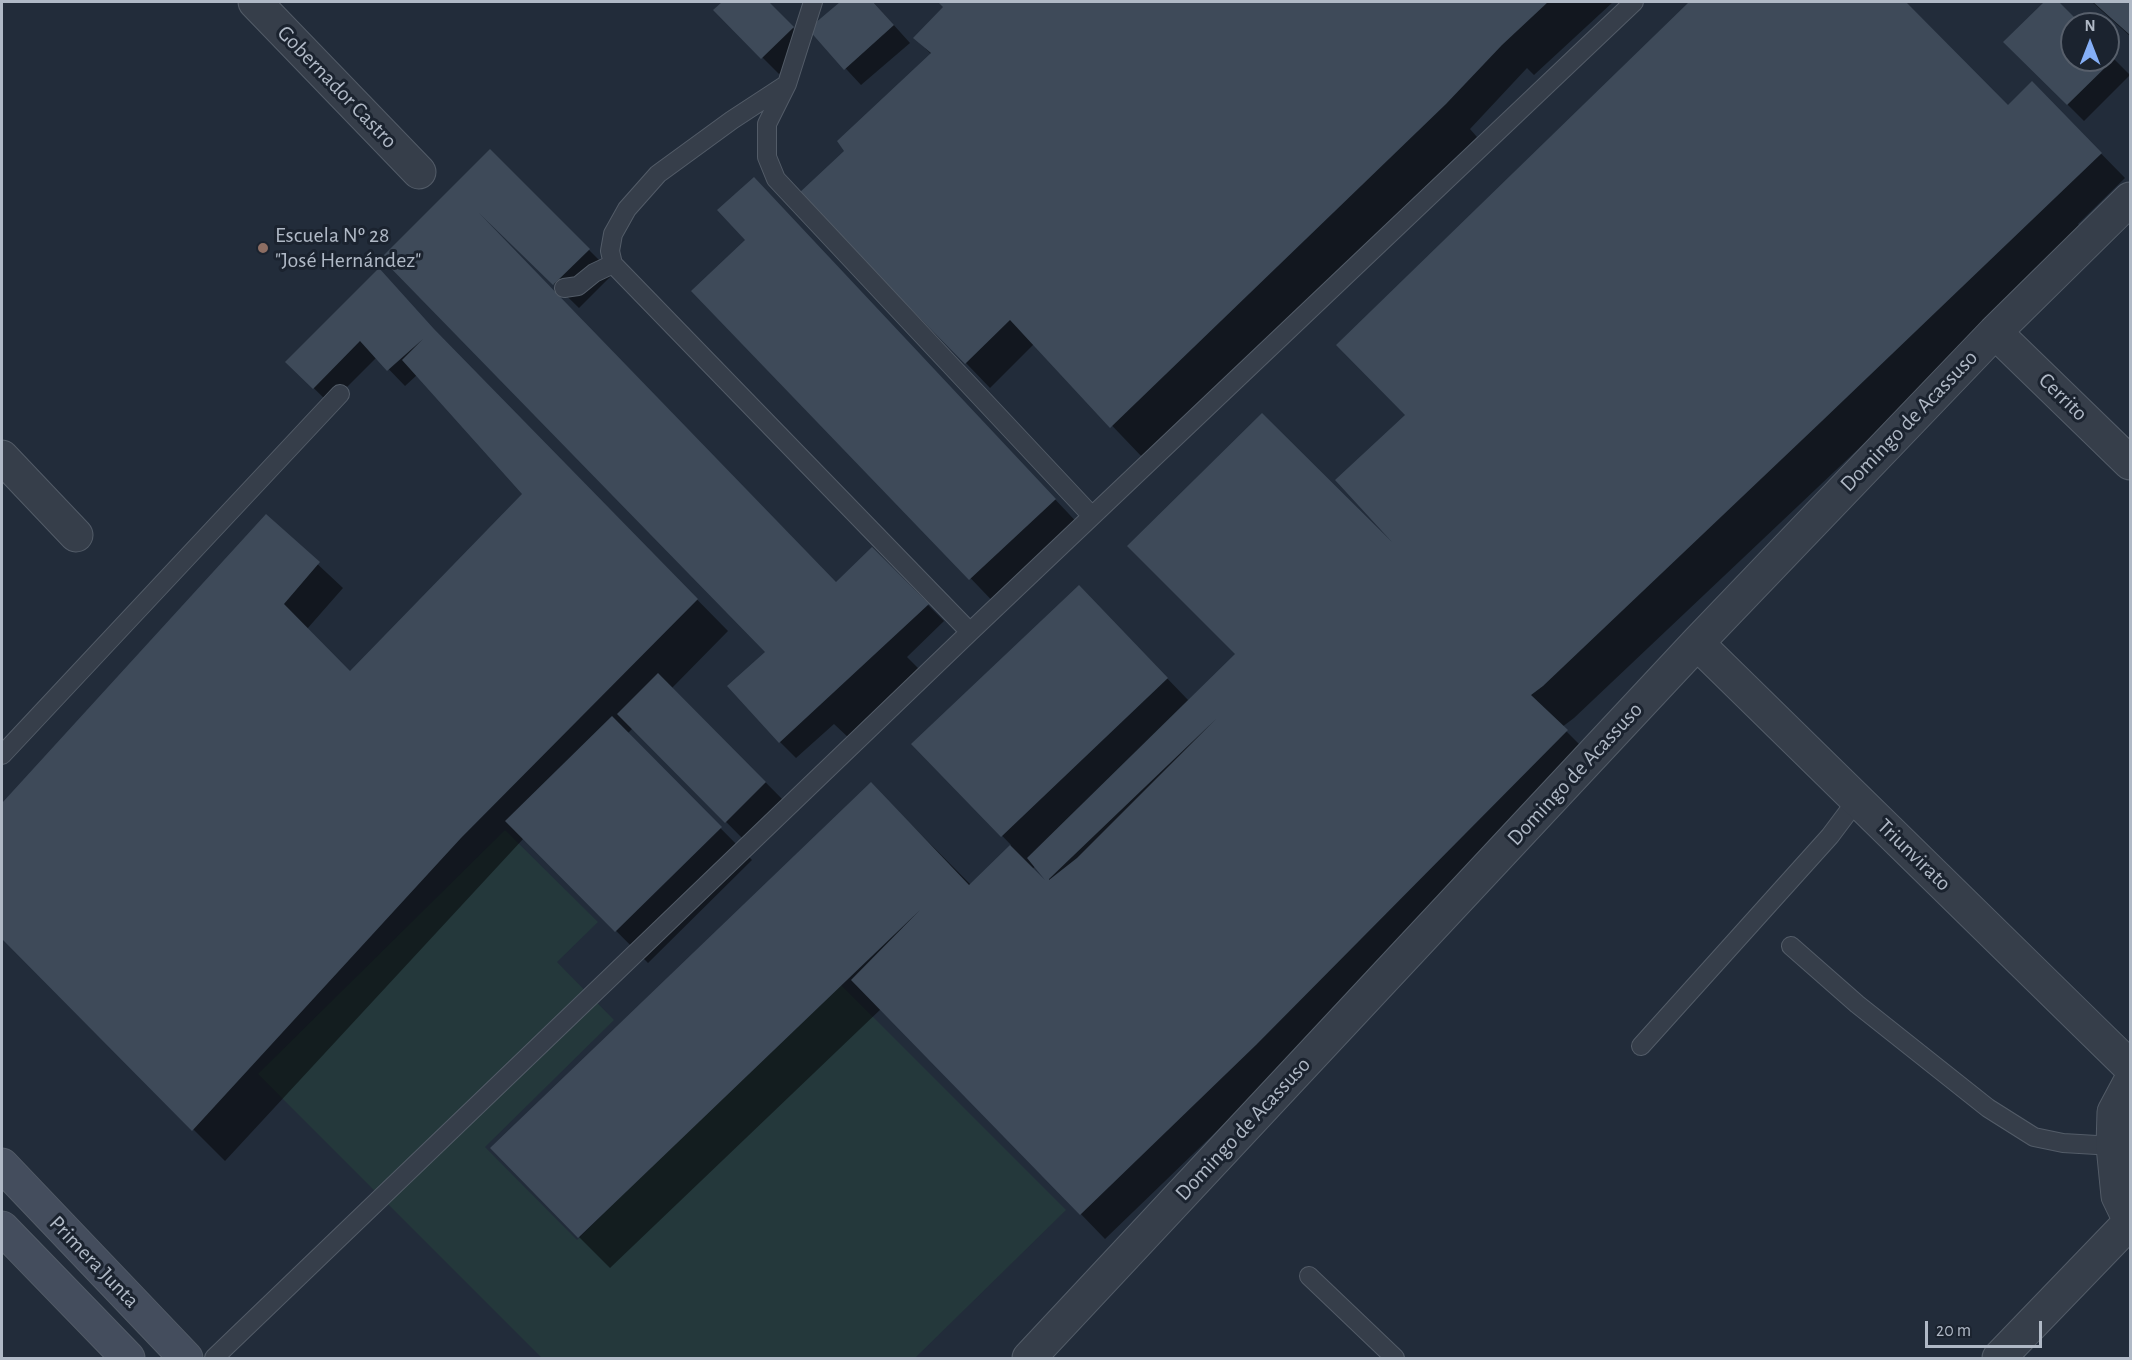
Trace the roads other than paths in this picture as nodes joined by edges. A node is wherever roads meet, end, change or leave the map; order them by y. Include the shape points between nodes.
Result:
1 (255, 2) edge
2 (813, 2) edge
3 (1634, 2) edge
4 (787, 84) junction
5 (419, 172) dead end
6 (2130, 198) edge
7 (613, 264) junction
8 (564, 288) dead end
9 (1995, 332) junction
10 (340, 393) dead end
11 (2, 457) edge
12 (2130, 463) edge
13 (1092, 516) junction
14 (76, 535) dead end
15 (970, 632) junction
16 (1697, 643) junction
17 (2, 754) edge
18 (1857, 800) junction
19 (1791, 946) dead end
20 (1641, 1046) dead end
21 (2130, 1067) edge
22 (2130, 1082) edge
23 (2113, 1146) junction
24 (2, 1165) edge
25 (2130, 1222) edge
26 (2, 1228) edge
27 (1310, 1276) dead end
28 (128, 1359) edge
29 (186, 1359) edge
30 (214, 1359) edge
31 (1029, 1359) edge
32 (1395, 1359) edge
33 (2000, 1359) edge

1 - 5 street, Gobernador Castro
2 - 4 lane
3 - 13 lane
4 - 7 lane via 658,174 627,208 613,234
4 - 13 lane via 768,124 768,157 776,179
6 - 9 street, Domingo de Acassuso
7 - 8 lane via 578,286
7 - 15 lane
9 - 12 street, Cerrito
9 - 16 street, Domingo de Acassuso
10 - 17 lane
11 - 14 street
13 - 15 lane
15 - 30 lane
16 - 18 street, Triunvirato
16 - 31 street, Domingo de Acassuso
18 - 20 lane via 1830,836
18 - 21 street, Triunvirato
19 - 23 lane via 1988,1108 2034,1137
22 - 23 street via 2114,1112
23 - 25 street via 2118,1196
24 - 29 main road, Primera Junta
25 - 33 street
26 - 28 main road
27 - 32 lane

